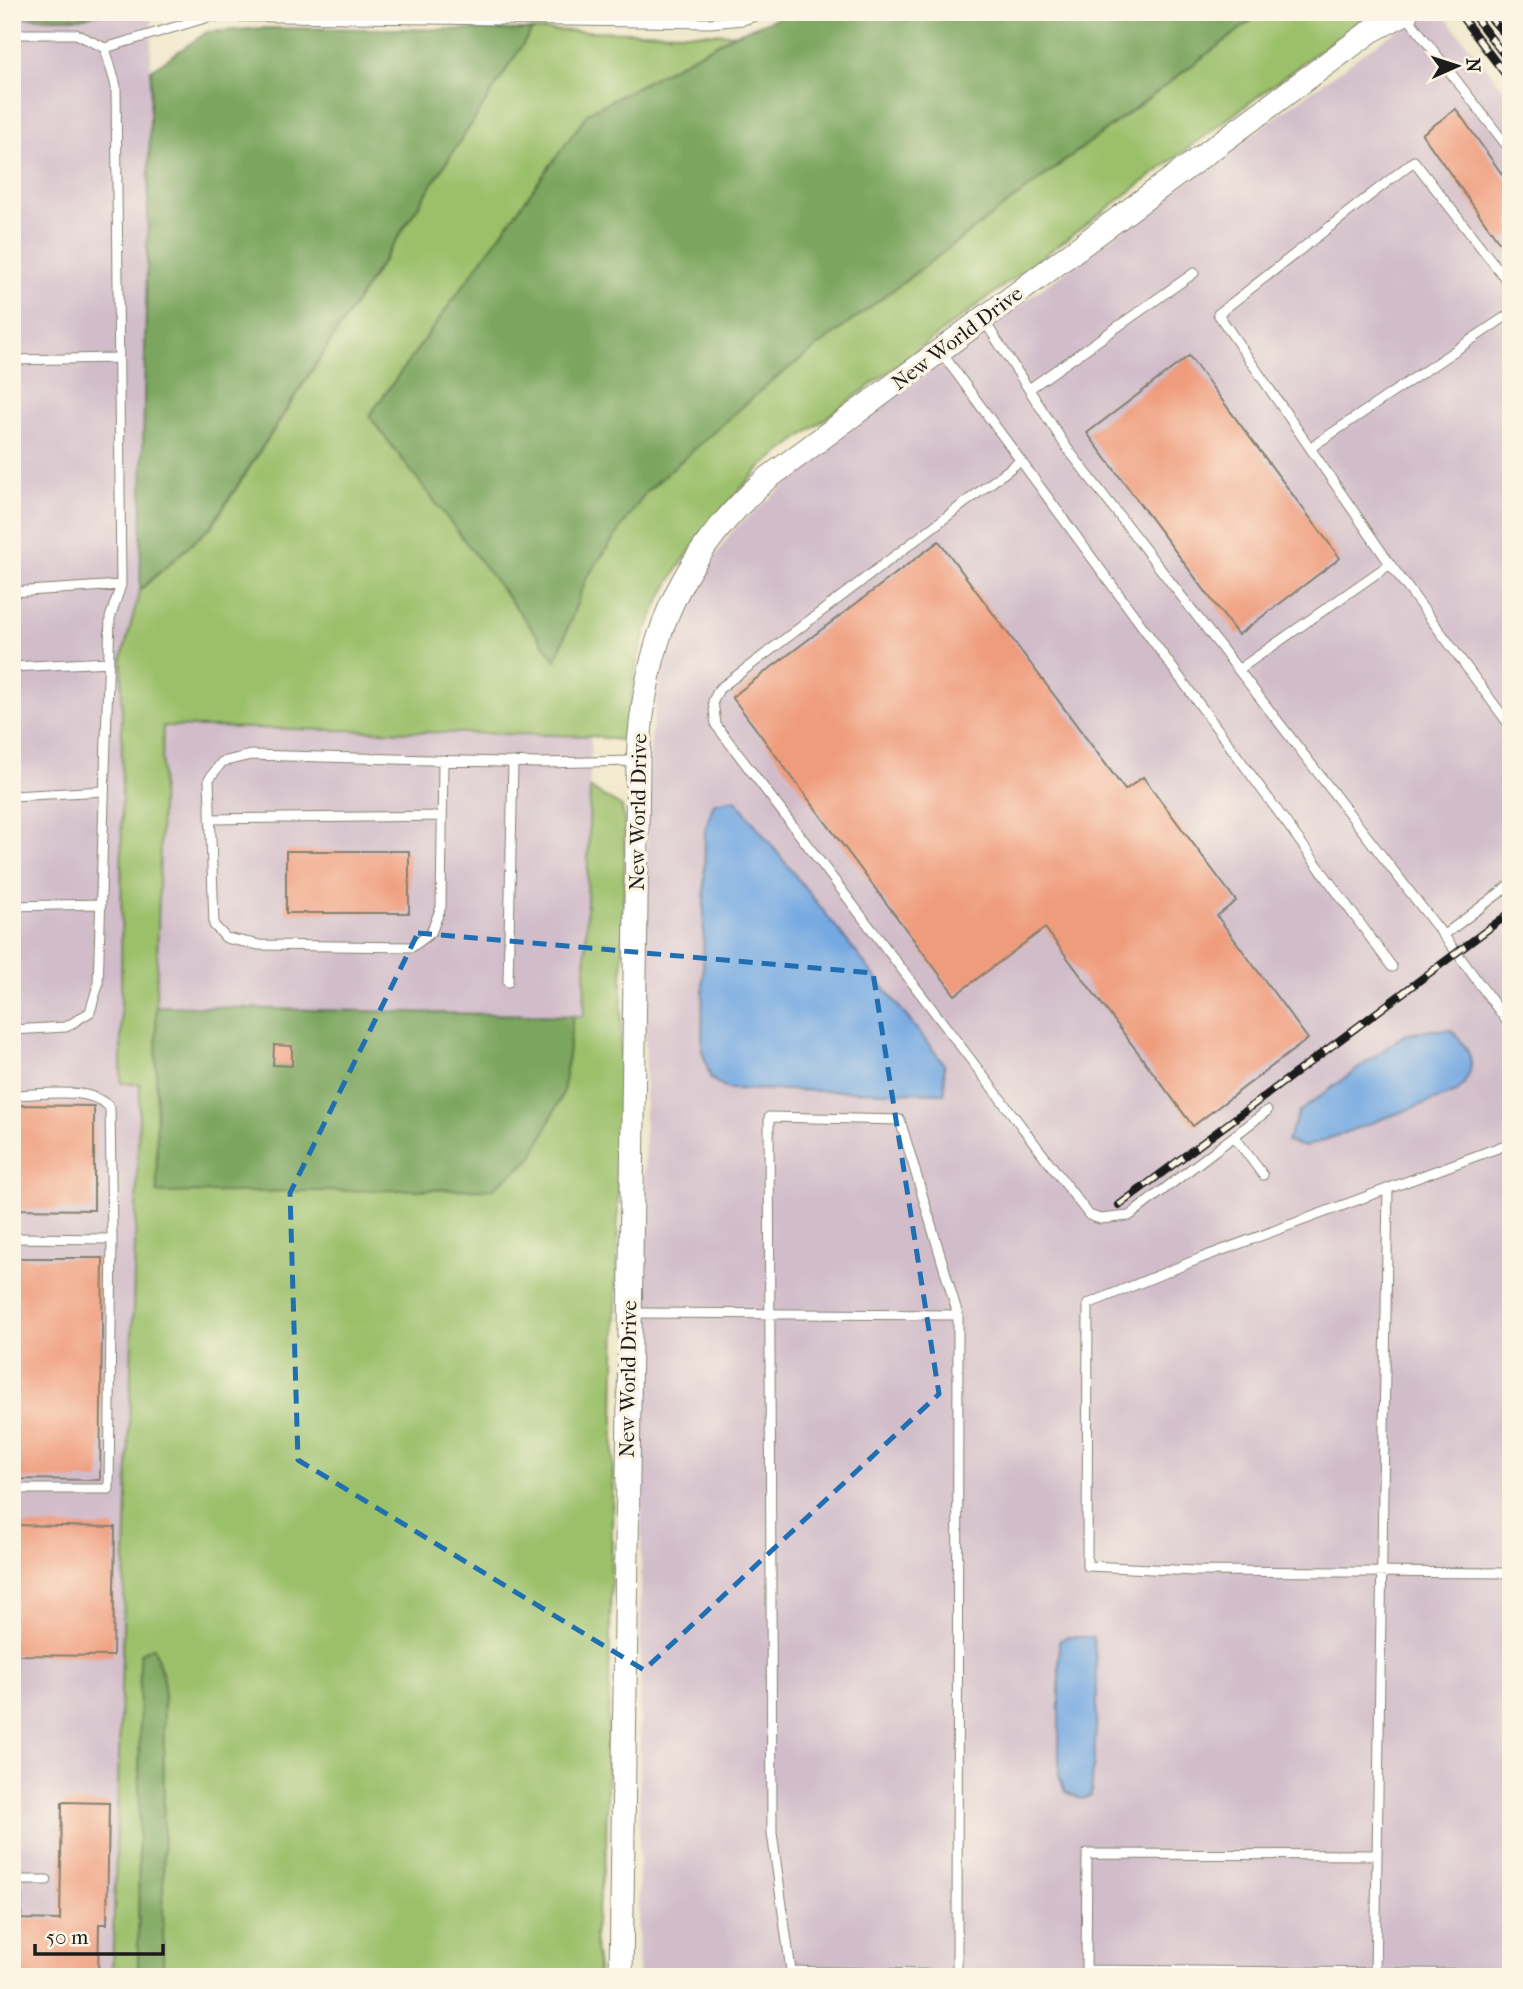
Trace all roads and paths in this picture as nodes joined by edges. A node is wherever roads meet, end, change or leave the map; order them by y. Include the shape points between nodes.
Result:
1 (767, 12) edge
2 (1406, 13) edge
3 (12, 34) edge
4 (106, 48) junction
5 (1511, 151) edge
6 (1194, 273) dead end
7 (1511, 286) edge
8 (1511, 313) edge
9 (982, 319) junction
10 (940, 350) junction
11 (117, 358) junction
12 (12, 360) edge
13 (1028, 389) junction
14 (1310, 448) junction
15 (1020, 461) junction
16 (1390, 564) junction
17 (121, 585) junction
18 (12, 592) edge
19 (108, 662) junction
20 (12, 667) edge
21 (1238, 670) junction
22 (1511, 727) edge
23 (443, 760) junction
24 (638, 761) junction
25 (513, 762) junction
26 (104, 791) junction
27 (12, 796) edge
28 (442, 816) junction
29 (210, 819) junction
30 (1511, 884) edge
31 (100, 904) junction
32 (12, 906) edge
33 (1444, 936) junction
34 (1392, 967) dead end
35 (508, 982) dead end
36 (1511, 1027) edge
37 (12, 1030) edge
38 (12, 1095) edge
39 (1267, 1111) dead end
40 (1234, 1136) junction
41 (1511, 1143) edge
42 (1263, 1175) dead end
43 (1388, 1189) junction
44 (12, 1238) edge
45 (112, 1239) junction
46 (629, 1313) junction
47 (958, 1315) junction
48 (770, 1316) junction
49 (12, 1489) edge
50 (1382, 1572) junction
51 (1511, 1573) edge
52 (1377, 1855) junction
53 (12, 1880) edge
54 (47, 1880) dead end
55 (1511, 1974) edge
56 (1375, 1976) edge
57 (621, 1977) edge

1 - 4 lane via 710,23 212,16
2 - 5 lane
2 - 9 street, New World Drive via 1371,31
3 - 4 lane via 76,34
4 - 11 lane via 116,86
6 - 13 lane
7 - 14 lane via 1414,161 1218,314
8 - 14 lane
9 - 10 street, New World Drive
9 - 13 lane
10 - 15 lane
10 - 24 street, New World Drive via 764,481 731,511 702,549 661,627 645,679
11 - 12 lane
11 - 17 lane
13 - 21 lane
14 - 16 lane
15 - 34 lane
15 - 40 lane via 719,689 713,701 716,725 1089,1215 1100,1219 1129,1216
16 - 21 lane
16 - 22 lane
17 - 18 lane
17 - 19 lane via 110,618
19 - 20 lane
19 - 26 lane
21 - 33 lane
23 - 25 lane
23 - 28 lane
23 - 29 lane via 251,755 222,762 209,779
24 - 25 lane
24 - 46 street, New World Drive
25 - 35 lane
26 - 27 lane
26 - 31 lane
28 - 29 lane
28 - 29 lane via 441,907 431,933 412,947 259,945 226,938 214,925
30 - 33 lane
31 - 32 lane
31 - 37 lane via 98,985 90,1012 65,1027
33 - 36 lane
38 - 45 lane via 89,1095 110,1108
39 - 40 lane
40 - 42 lane
41 - 43 lane
43 - 50 lane
43 - 50 lane via 1088,1304 1087,1566
44 - 45 lane
45 - 49 lane via 109,1489
46 - 48 lane
46 - 57 street, New World Drive
47 - 48 lane
47 - 48 lane via 900,1120 769,1117
47 - 48 lane via 957,1975 791,1971 772,1832
50 - 51 lane
50 - 52 lane
52 - 56 lane
52 - 56 lane via 1087,1854 1086,1970
53 - 54 lane
55 - 56 lane

